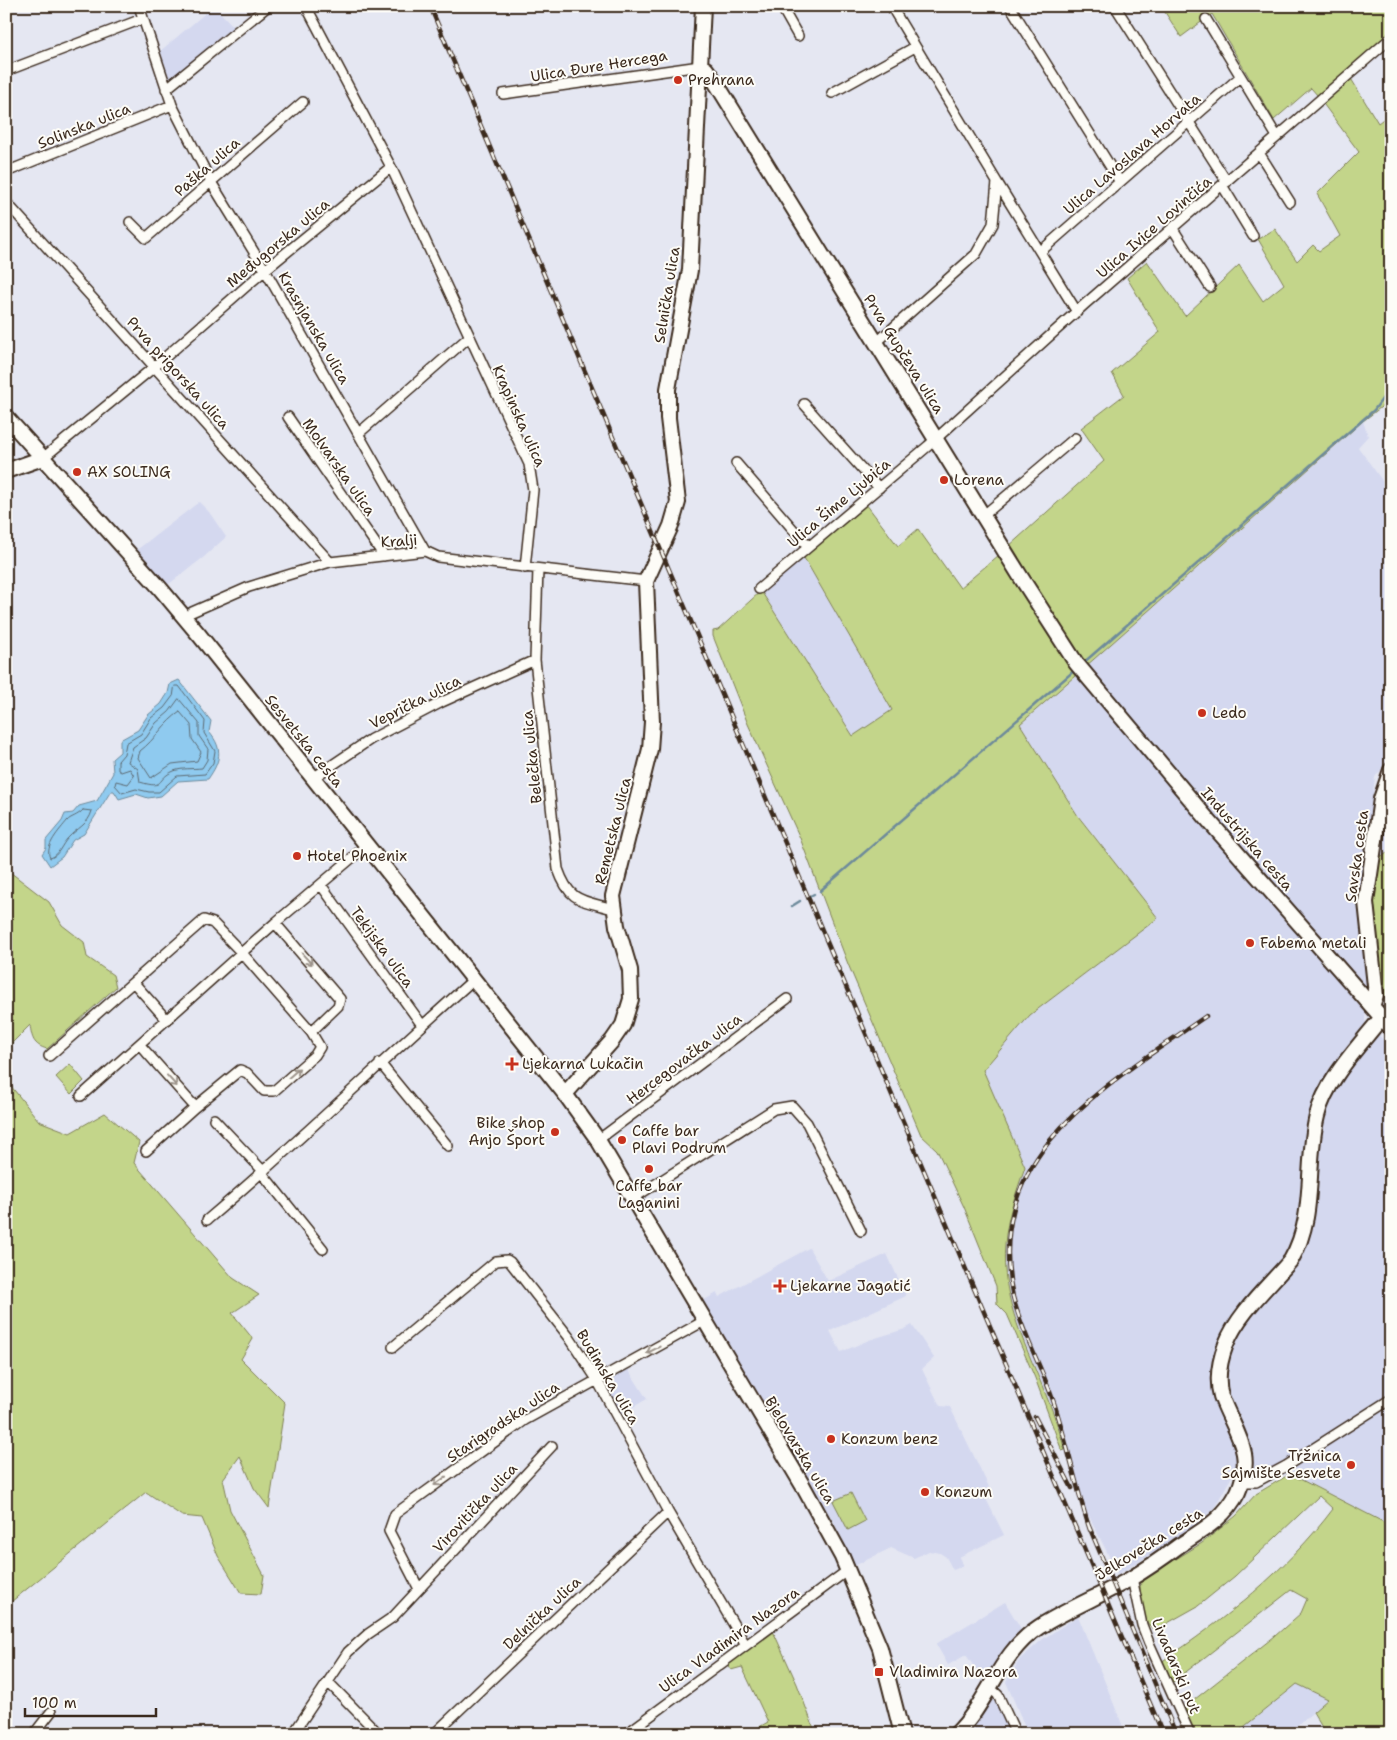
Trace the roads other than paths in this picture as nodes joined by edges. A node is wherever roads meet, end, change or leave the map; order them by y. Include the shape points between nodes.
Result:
1 (139, 6) edge
2 (268, 6) edge
3 (306, 6) edge
4 (703, 6) edge
5 (781, 6) edge
6 (890, 6) edge
7 (1010, 6) edge
8 (1115, 6) edge
9 (142, 18) junction
10 (1206, 19) dead end
11 (798, 36) dead end
12 (1391, 38) edge
13 (916, 47) junction
14 (700, 66) junction
15 (6, 71) edge
16 (1240, 77) junction
17 (166, 89) junction
18 (832, 92) dead end
19 (503, 94) dead end
20 (303, 102) dead end
21 (172, 105) junction
22 (1189, 124) junction
23 (1276, 135) junction
24 (1259, 153) junction
25 (391, 167) junction
26 (6, 172) edge
27 (211, 182) junction
28 (997, 182) junction
29 (1120, 182) junction
30 (1225, 183) junction
31 (6, 202) edge
32 (1290, 202) dead end
33 (130, 222) dead end
34 (1173, 229) junction
35 (1253, 236) dead end
36 (1041, 251) junction
37 (265, 270) junction
38 (1210, 287) dead end
39 (1077, 312) junction
40 (469, 338) junction
41 (877, 342) junction
42 (154, 367) junction
43 (804, 404) dead end
44 (6, 417) edge
45 (288, 417) dead end
46 (359, 433) junction
47 (936, 438) junction
48 (1076, 438) dead end
49 (44, 458) junction
50 (736, 463) dead end
51 (6, 471) edge
52 (879, 488) junction
53 (984, 515) junction
54 (809, 545) junction
55 (425, 551) junction
56 (384, 556) junction
57 (330, 562) junction
58 (525, 568) junction
59 (538, 569) junction
60 (646, 581) junction
61 (759, 589) dead end
62 (192, 612) dead end
63 (535, 660) junction
64 (1078, 666) joint
65 (1391, 770) edge
66 (313, 778) junction
67 (366, 846) junction
68 (321, 885) junction
69 (614, 909) junction
70 (275, 923) junction
71 (242, 953) junction
72 (473, 980) junction
73 (134, 983) junction
74 (787, 999) dead end
75 (1372, 1006) junction
76 (167, 1020) junction
77 (1386, 1022) edge
78 (422, 1025) junction
79 (311, 1032) junction
80 (140, 1045) junction
81 (49, 1056) dead end
82 (380, 1063) junction
83 (565, 1094) junction
84 (81, 1096) dead end
85 (195, 1107) junction
86 (214, 1119) dead end
87 (598, 1140) junction
88 (448, 1146) dead end
89 (146, 1150) dead end
90 (263, 1172) junction
91 (632, 1199) junction
92 (207, 1220) dead end
93 (861, 1231) dead end
94 (323, 1249) dead end
95 (700, 1323) junction
96 (393, 1347) dead end
97 (596, 1378) junction
98 (1391, 1399) edge
99 (552, 1446) dead end
100 (1242, 1482) junction
101 (668, 1512) junction
102 (848, 1570) junction
103 (1132, 1578) junction
104 (418, 1589) junction
105 (745, 1644) junction
106 (328, 1682) junction
107 (989, 1687) junction
108 (52, 1712) dead end
109 (34, 1734) edge
110 (293, 1734) edge
111 (379, 1734) edge
112 (434, 1734) edge
113 (626, 1734) edge
114 (902, 1734) edge
115 (956, 1734) edge
116 (1016, 1734) edge
117 (1190, 1734) edge

1 - 9 street, Krasnjanska ulica
2 - 17 street
3 - 25 street
4 - 14 street, Selnička ulica
5 - 11 street
6 - 13 street
7 - 29 street
8 - 22 street
9 - 15 street
9 - 17 street, Krasnjanska ulica
10 - 16 street
12 - 23 street, Ulica Ivice Lovinčića
13 - 18 street
13 - 28 street
14 - 19 street, Ulica Đure Hercega
14 - 41 street, Prva Gupčeva ulica via 717,84
14 - 60 street, Selnička ulica via 690,270 668,389 668,418 678,502 671,526
16 - 22 street, Ulica Lavoslava Horvata
16 - 23 street
17 - 21 street, Krasnjanska ulica
20 - 27 street, Paška ulica
21 - 26 street, Solinska ulica
21 - 27 street, Krasnjanska ulica
22 - 29 street, Ulica Lavoslava Horvata
22 - 30 street
23 - 24 street, Ulica Ivice Lovinčića
24 - 30 street, Ulica Ivice Lovinčića
24 - 32 street
25 - 37 street, Međugorska ulica
25 - 40 street, Krapinska ulica
27 - 33 street, Paška ulica via 146,238
27 - 37 street, Krasnjanska ulica
28 - 36 street
28 - 41 street via 993,224 976,254
29 - 36 street, Ulica Lavoslava Horvata
30 - 34 street, Ulica Ivice Lovinčića
30 - 35 street
31 - 42 street, Prva prigorska ulica
34 - 38 street
34 - 39 street, Ulica Ivice Lovinčića
36 - 39 street
37 - 42 street, Međugorska ulica
37 - 46 street, Krasnjanska ulica
39 - 47 street, Ulica Ivice Lovinčića
40 - 46 street
40 - 58 street, Krapinska ulica via 529,464 532,478
41 - 47 street, Prva Gupčeva ulica
42 - 49 street, Međugorska ulica
42 - 57 street, Prva prigorska ulica
43 - 52 street
44 - 49 street, Sesvetska cesta
45 - 56 street, Molvarska ulica
46 - 55 street, Krasnjanska ulica
47 - 52 street, Ulica Šime Ljubića
47 - 53 street, Prva Gupčeva ulica
48 - 53 street
49 - 51 street
49 - 66 street, Sesvetska cesta via 175,606
50 - 54 street
52 - 54 street, Ulica Šime Ljubića
53 - 64 street, Prva Gupčeva ulica
54 - 61 street, Ulica Šime Ljubića
55 - 56 street, Kralji
55 - 58 street, Kralji via 438,557
56 - 57 street, Kralji
57 - 62 street, Kralji via 249,587
58 - 59 street, Kralji
59 - 60 street, Kralji
59 - 63 street, Belečka ulica
60 - 69 street, Remetska ulica via 652,722 650,749 613,896
63 - 66 street, Veprička ulica via 442,702 371,739
63 - 69 street, Belečka ulica via 558,869 570,894
64 - 75 street, Industrijska cesta
65 - 75 street, Savska cesta via 1381,799 1366,902 1376,995
66 - 67 street, Sesvetska cesta
67 - 68 street
67 - 72 street, Sesvetska cesta
68 - 70 street
68 - 78 street, Tekijska ulica
69 - 83 street, Remetska ulica via 630,970 632,988 628,1012 612,1041
70 - 71 street
70 -> 79 street via 340,999 338,1006
71 - 73 street via 213,923 204,920
71 - 76 street
71 - 79 street
72 - 78 street
72 - 83 street, Sesvetska cesta
73 - 76 street
73 - 81 street
74 - 87 street, Hercegovačka ulica
75 - 77 street, Industrijska cesta
76 - 80 street
77 - 100 street, Jelkovečka cesta via 1329,1088 1319,1108 1305,1228 1297,1249 1233,1330 1226,1344 1219,1383 1221,1395 1244,1446
78 - 82 street
85 -> 79 street via 240,1070 264,1091 274,1091 320,1050 319,1042
80 - 84 street
80 -> 85 street
82 - 88 street
82 - 90 street
83 - 87 street, Bjelovarska ulica
85 - 89 street
86 - 90 street
87 - 91 street, Bjelovarska ulica
90 - 92 street
90 - 94 street
91 - 93 street via 774,1109 792,1106 806,1123
91 - 95 street, Bjelovarska ulica
95 -> 97 street, Starigradska ulica
95 - 102 street, Bjelovarska ulica via 803,1486
96 - 97 street, Budimska ulica via 496,1261 507,1260 569,1337
97 - 101 street, Budimska ulica
97 -> 104 street, Starigradska ulica via 525,1420 394,1514 389,1532
98 - 100 street via 1286,1466 1256,1482
99 - 104 street, Virovitička ulica
100 - 103 street, Jelkovečka cesta via 1232,1502 1211,1526
101 - 105 street, Budimska ulica
101 - 112 street, Delnička ulica
102 - 105 street, Ulica Vladimira Nazora
102 - 114 street, Bjelovarska ulica via 882,1653
103 - 107 street, Jelkovečka cesta via 1039,1628 1019,1643 1005,1659
103 - 117 street, Livadarski put via 1149,1644
104 - 106 street, Virovitička ulica via 393,1617 348,1652
105 - 113 street, Ulica Vladimira Nazora
106 - 110 street, Virovitička ulica
106 - 111 street
107 - 115 street, Jelkovečka cesta via 974,1713
107 - 116 street via 998,1695
108 - 109 street

